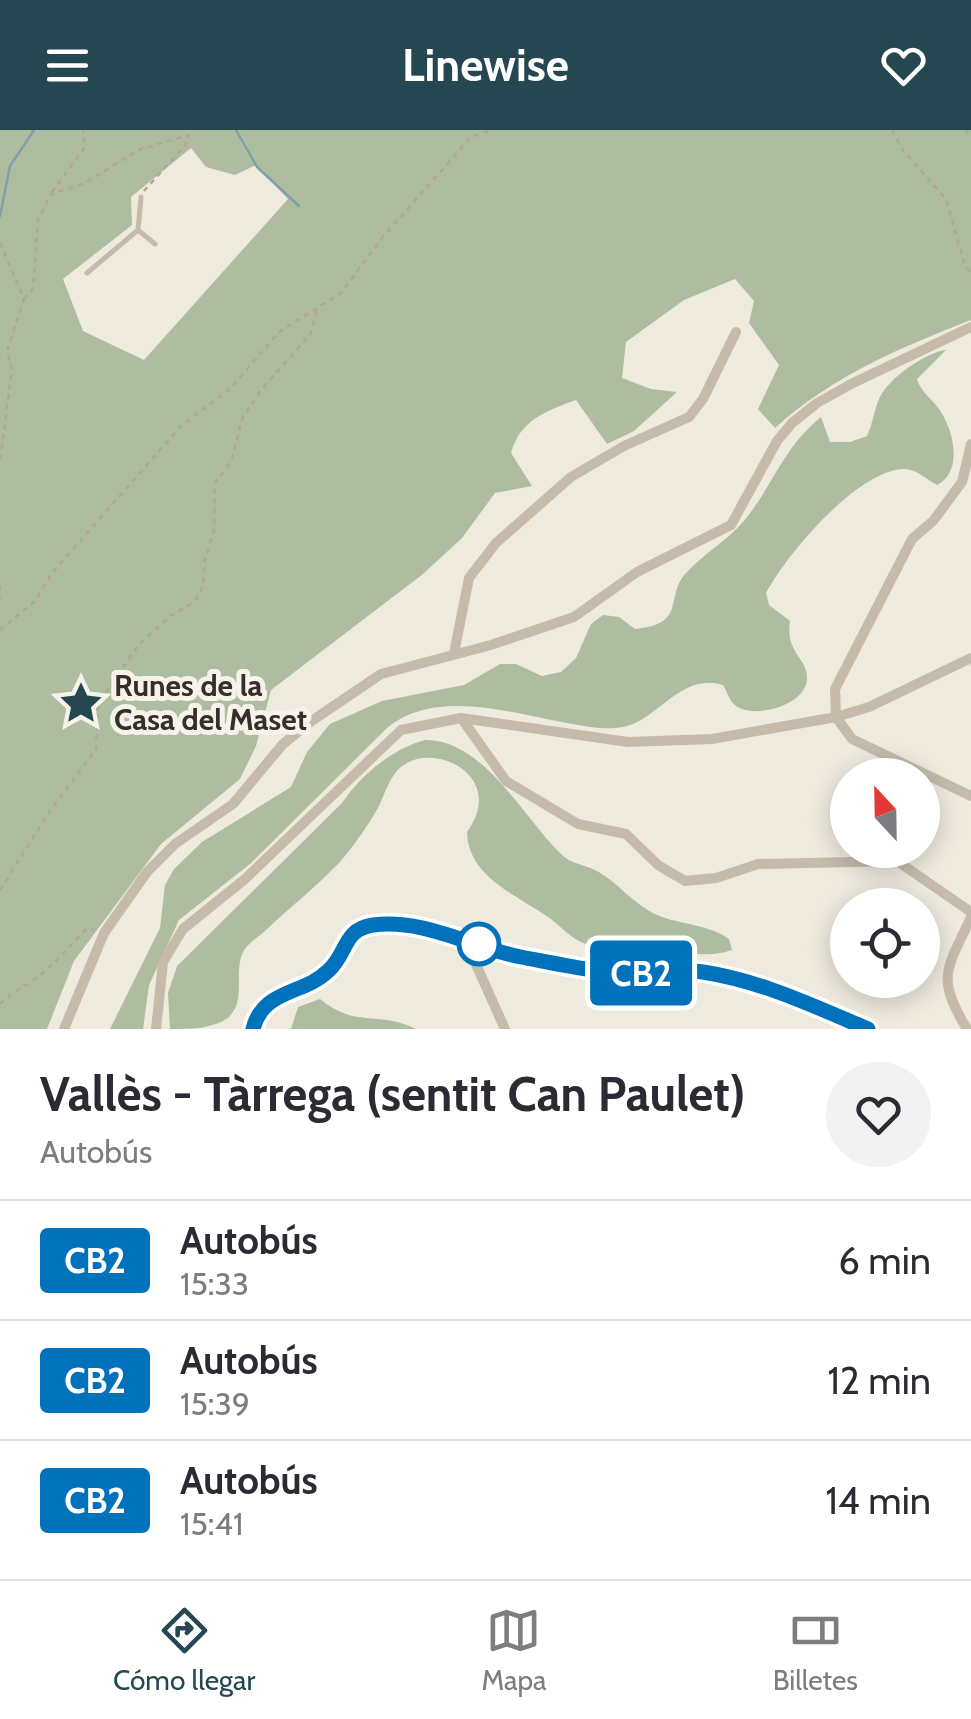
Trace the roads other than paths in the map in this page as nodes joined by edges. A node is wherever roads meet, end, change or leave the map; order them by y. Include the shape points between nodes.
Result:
1 (141, 196) road end
2 (138, 230) junction
3 (154, 244) dead end
4 (87, 274) dead end
5 (971, 326) edge
6 (736, 332) dead end
7 (971, 444) edge
8 (966, 480) edge
9 (454, 653) junction
10 (971, 658) edge
11 (836, 717) junction
12 (461, 718) junction
13 (971, 796) edge
14 (971, 914) edge
15 (472, 941) junction
16 (64, 1029) edge
17 (156, 1029) edge
18 (254, 1029) edge
19 (505, 1029) edge
20 (868, 1029) edge
21 (967, 1029) edge

1 - 2 lane
2 - 3 lane
2 - 4 lane
5 - 9 street via 816,404 777,442 731,525 636,572 574,617
6 - 9 street via 688,417 571,477 496,543 469,578
7 - 8 street
8 - 11 street via 912,540 852,648 835,689
9 - 16 street via 381,674 283,744 233,804 160,856 102,937
10 - 11 street
11 - 12 street via 712,740 628,742
11 - 13 street via 852,738
12 - 14 street via 506,781 578,824 626,834 685,880 758,864 897,860
12 - 17 street via 401,730 246,879 184,929 163,962
14 - 21 street via 948,966 947,996
15 - 18 street via 391,925 360,928 326,974 273,999
15 - 19 street
15 - 20 street via 510,955 612,971 734,977

